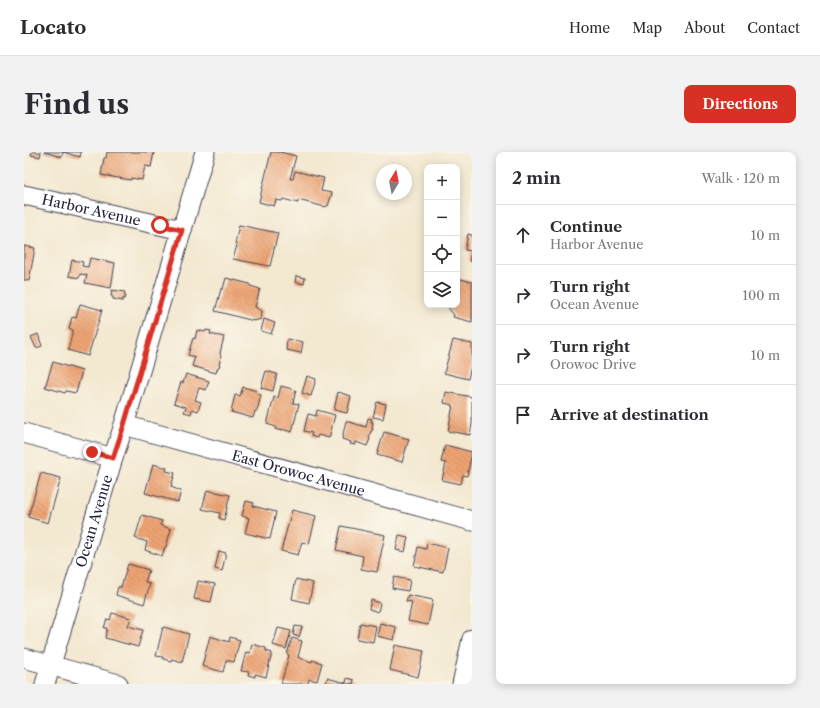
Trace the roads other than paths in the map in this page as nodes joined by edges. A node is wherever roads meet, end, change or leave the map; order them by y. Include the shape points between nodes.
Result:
1 (205, 152) edge
2 (24, 195) edge
3 (182, 230) junction
4 (124, 425) junction
5 (24, 433) edge
6 (113, 458) junction
7 (472, 521) edge
8 (472, 640) edge
9 (24, 658) edge
10 (51, 665) junction
11 (45, 684) edge
12 (118, 684) edge
13 (462, 684) edge

1 - 3 street, Ocean Avenue
2 - 3 street, Harbor Avenue
3 - 4 street, Ocean Avenue
4 - 6 street, Ocean Avenue
4 - 7 street, East Orowoc Avenue
5 - 6 street
6 - 10 street, Ocean Avenue
8 - 13 street
9 - 10 street
10 - 11 street, Ocean Avenue
10 - 12 street

